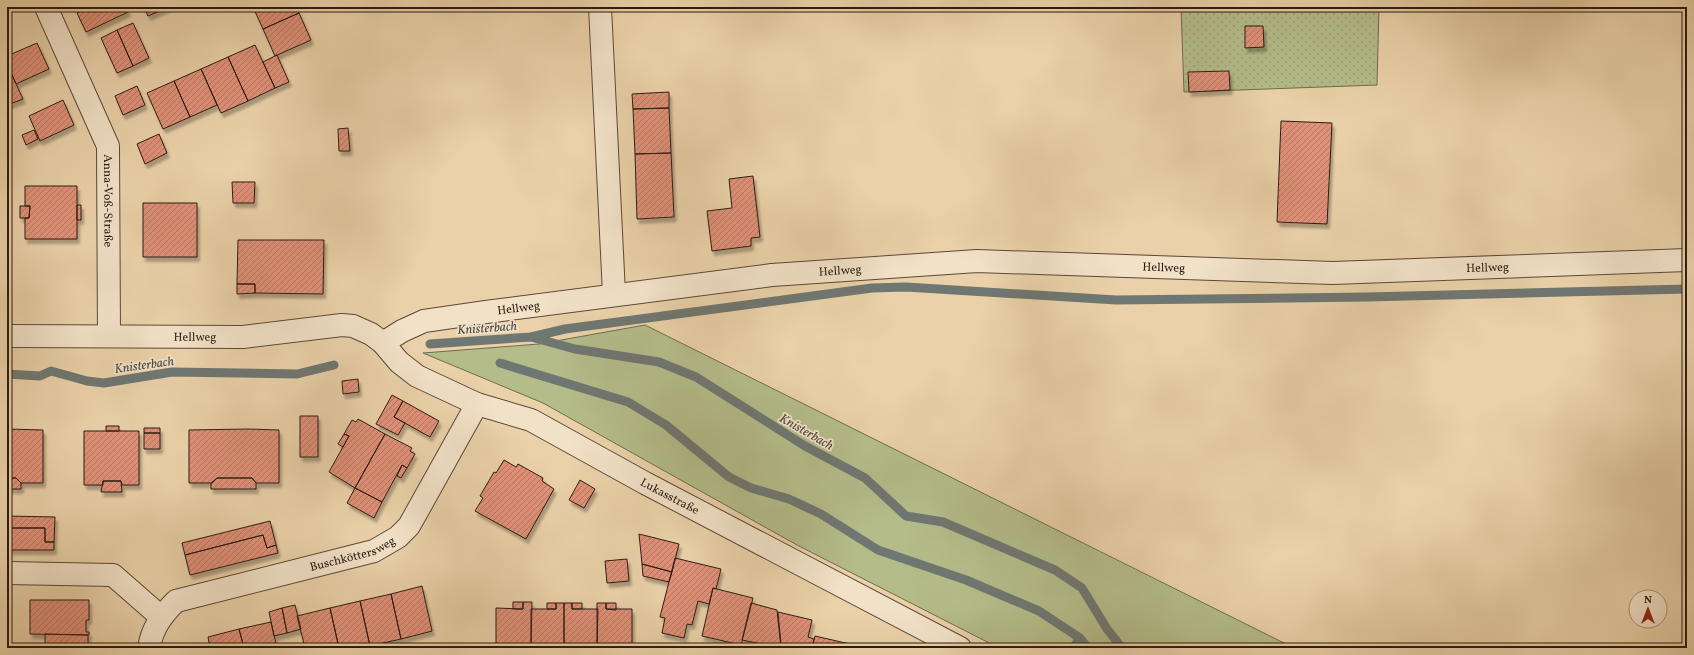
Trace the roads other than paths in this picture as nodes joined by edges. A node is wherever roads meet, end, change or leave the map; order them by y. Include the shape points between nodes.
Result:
1 (46, 7) edge
2 (600, 7) edge
3 (1687, 260) edge
4 (614, 294) junction
5 (7, 336) edge
6 (109, 336) junction
7 (383, 343) junction
8 (477, 404) junction
9 (7, 573) edge
10 (160, 617) junction
11 (149, 648) edge
12 (960, 648) edge

1 - 6 street, Anna-Voß-Straße via 108,146
2 - 4 street
3 - 4 street, Hellweg via 1333,273 977,261 772,275
4 - 7 street, Hellweg via 424,321
5 - 6 street, Hellweg
6 - 7 street, Hellweg via 243,337 342,325 362,329
7 - 8 street, Lukasstraße via 399,362 417,376
8 - 10 street, Buschköttersweg via 409,526 398,537 374,551 176,601
8 - 12 street, Lukasstraße via 531,420 645,483
9 - 10 street via 112,575
10 - 11 street, Buschköttersweg via 150,636

